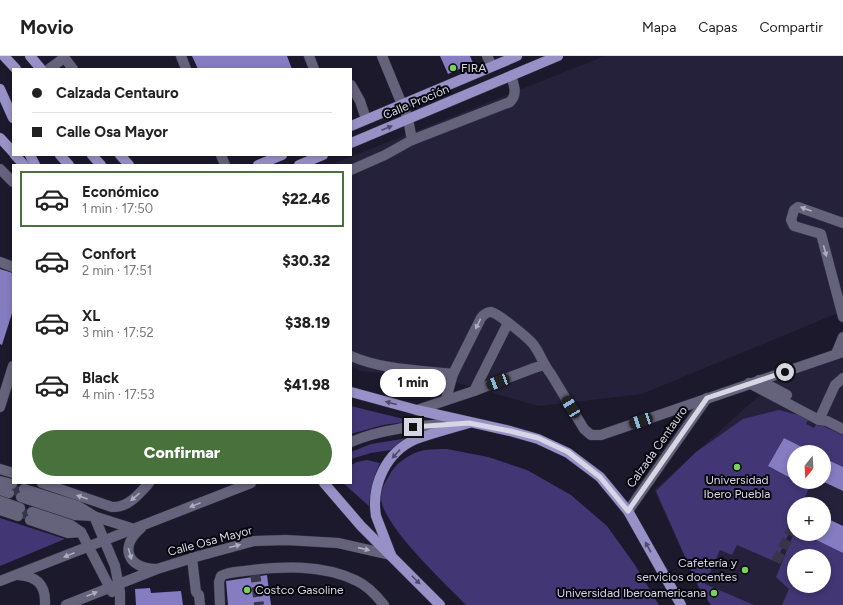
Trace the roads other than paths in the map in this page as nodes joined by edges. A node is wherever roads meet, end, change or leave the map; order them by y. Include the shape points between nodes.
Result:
1 (4, 56) edge
2 (30, 56) edge
3 (181, 56) edge
4 (309, 56) edge
5 (382, 56) edge
6 (488, 56) edge
7 (517, 56) edge
8 (558, 56) edge
9 (64, 57) edge
10 (539, 60) edge
11 (492, 66) junction
12 (15, 68) edge
13 (40, 68) edge
14 (50, 68) edge
15 (72, 68) edge
16 (186, 68) edge
17 (314, 68) edge
18 (511, 76) junction
19 (0, 86) edge
20 (352, 87) edge
21 (0, 89) edge
22 (12, 100) edge
23 (402, 104) junction
24 (12, 116) edge
25 (366, 119) junction
26 (408, 119) junction
27 (352, 126) edge
28 (0, 138) edge
29 (412, 140) junction
30 (352, 143) edge
31 (12, 151) edge
32 (16, 156) edge
33 (61, 156) edge
34 (93, 156) edge
35 (121, 156) edge
36 (280, 156) edge
37 (321, 156) edge
38 (23, 164) edge
39 (68, 164) edge
40 (100, 164) edge
41 (128, 164) edge
42 (260, 164) edge
43 (302, 164) edge
44 (0, 169) edge
45 (352, 170) edge
46 (12, 181) edge
47 (843, 223) edge
48 (0, 262) edge
49 (12, 267) edge
50 (842, 311) edge
51 (508, 323) junction
52 (843, 337) edge
53 (840, 353) edge
54 (352, 356) edge
55 (544, 366) junction
56 (12, 369) edge
57 (453, 374) junction
58 (843, 378) edge
59 (754, 382) junction
60 (352, 387) edge
61 (474, 391) junction
62 (352, 392) edge
63 (367, 397) junction
64 (707, 398) junction
65 (446, 399) junction
66 (0, 406) edge
67 (417, 410) junction
68 (822, 418) junction
69 (469, 423) junction
70 (843, 429) edge
71 (352, 442) edge
72 (0, 469) edge
73 (12, 473) edge
74 (0, 481) edge
75 (45, 484) edge
76 (148, 484) edge
77 (246, 484) edge
78 (325, 484) edge
79 (0, 486) edge
80 (233, 487) edge
81 (8, 489) edge
82 (23, 493) tunnel mouth
83 (0, 501) edge
84 (0, 505) edge
85 (0, 510) edge
86 (628, 511) junction
87 (19, 512) junction
88 (31, 516) tunnel mouth
89 (94, 516) junction
90 (144, 526) junction
91 (134, 529) junction
92 (104, 540) junction
93 (88, 547) junction
94 (391, 555) junction
95 (195, 557) junction
96 (158, 569) junction
97 (18, 575) junction
98 (0, 581) edge
99 (114, 586) junction
100 (200, 600) edge
101 (120, 604) edge
102 (46, 605) edge
103 (66, 605) edge
104 (220, 605) edge
105 (384, 605) edge
106 (440, 605) edge
107 (681, 605) edge

1 - 12 main road
2 - 13 main road
3 - 16 street
4 - 17 street
5 - 23 street
6 - 11 street
7 - 11 main road, Calle Proción
8 - 10 main road, Calle Proción
9 - 14 street
9 - 15 street
10 - 18 main road, Calle Proción
11 - 23 main road, Calle Proción
18 - 26 main road, Calle Proción
18 - 29 street via 515,94 510,102
19 - 22 main road
20 - 25 street
21 - 24 main road
23 - 25 main road, Calle Proción
23 - 26 street
25 - 27 main road, Calle Proción
26 - 29 street
30 -> 26 main road, Calle Proción
28 - 31 main road
29 - 45 street
32 - 38 main road
33 - 39 main road
34 - 40 main road
35 - 41 main road
36 - 42 main road
37 - 43 main road
44 - 46 street
47 -> 50 street via 798,207 794,210 791,220 794,226 821,234
48 - 49 street
51 - 55 street via 534,345
51 -> 57 street via 494,313 484,314
51 - 61 street
52 - 53 street
53 - 59 street, Calzada Centauro
54 - 57 street via 389,367
55 - 61 street
55 - 64 street, Calzada Centauro via 584,429 591,435 601,435
56 - 66 street
57 - 65 street
58 - 68 street via 835,386
59 - 64 street, Calzada Centauro
59 - 68 street
60 - 63 main road
61 - 65 street
62 - 63 main road
67 -> 63 main road
64 - 86 street, Calzada Centauro
65 - 67 street
67 - 69 main road
68 - 70 street
69 - 71 street via 398,428
69 - 86 main road via 538,438 568,452 600,477
69 -> 94 main road via 415,440 401,448 385,465 377,482 375,509
72 - 73 street
74 - 81 street
76 -> 75 street via 126,505 119,507 112,507
77 - 80 street
78 - 94 main road
79 - 81 street
80 -> 90 street
82 - 89 street
83 - 87 street
84 - 87 street
85 - 87 street
107 -> 86 main road
88 - 93 street via 68,533 81,532
89 - 91 street
89 - 92 street
90 - 91 street
90 -> 96 street via 132,537 128,546 129,555 136,564
91 - 92 street
92 - 93 street
92 - 99 street via 115,566
93 -> 97 street
93 - 99 street
95 -> 94 street, Calle Osa Mayor via 254,541 286,540 338,543
94 -> 106 main road
95 - 96 street, Calle Osa Mayor
95 - 100 street via 196,592
96 - 99 street, Calle Osa Mayor
97 - 98 street
97 - 102 street via 28,576 38,582 44,591
99 - 101 street
103 -> 99 street, Calle Osa Mayor
104 - 105 street via 219,582 221,576 226,573 285,567 324,570 356,580 366,586

